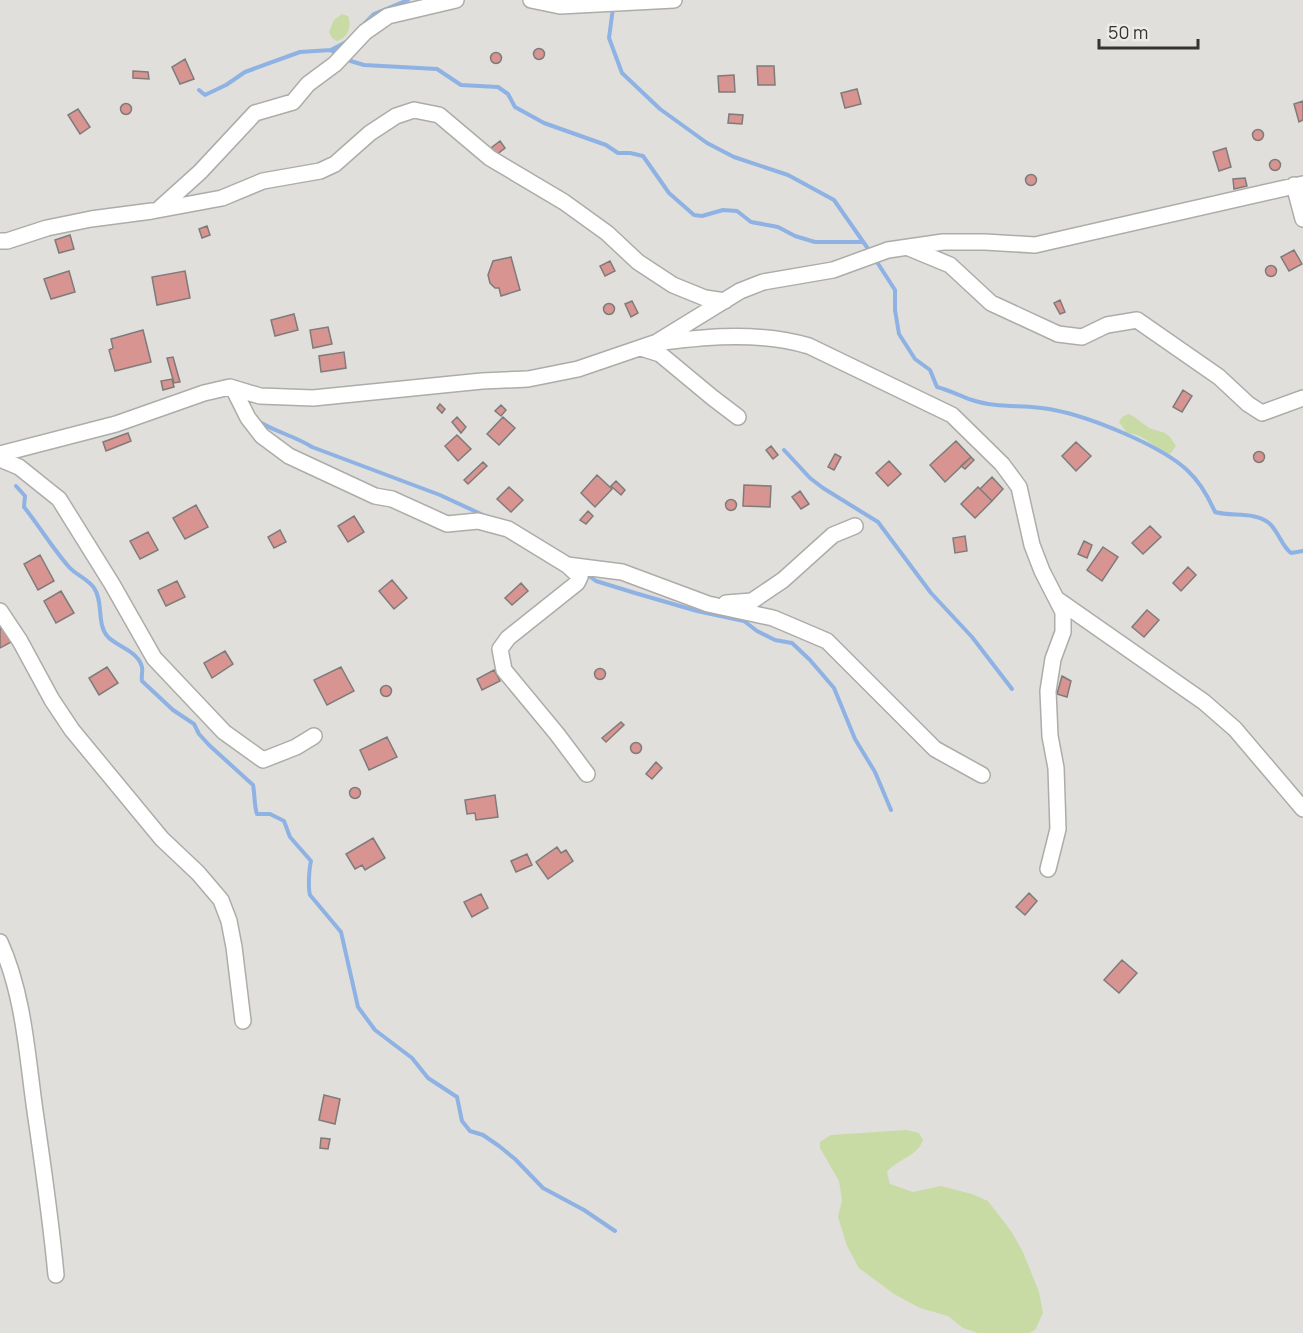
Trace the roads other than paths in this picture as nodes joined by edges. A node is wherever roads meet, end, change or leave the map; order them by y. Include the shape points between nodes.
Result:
1 (456, 0) edge
2 (531, 0) edge
3 (674, 0) edge
4 (1299, 185) edge
5 (157, 210) junction
6 (1303, 219) edge
7 (2, 242) edge
8 (909, 248) junction
9 (725, 301) junction
10 (657, 342) junction
11 (642, 348) junction
12 (233, 388) junction
13 (1303, 398) edge
14 (738, 417) dead end
15 (0, 454) edge
16 (0, 459) edge
17 (855, 526) dead end
18 (567, 565) junction
19 (1058, 600) junction
20 (708, 604) junction
21 (0, 611) edge
22 (314, 735) dead end
23 (587, 774) dead end
24 (982, 776) dead end
25 (1303, 809) edge
26 (1048, 869) dead end
27 (0, 942) edge
28 (243, 1021) dead end
29 (56, 1275) dead end

1 - 5 street via 388,16 379,22 292,102 255,113 200,172
2 - 3 street via 560,6
4 - 6 street
4 - 8 street via 1035,245 943,242
5 - 7 street via 47,228
5 - 9 street via 222,198 263,181 320,171 335,164 396,116 414,110 439,115 490,158 564,202 673,285 705,298
8 - 9 street via 888,250 833,270 763,282
8 - 13 street via 950,265 991,303 1058,334 1082,338 1107,325 1137,320 1219,377 1262,413
9 - 10 street
10 - 11 street
10 - 19 street via 709,337 788,340 809,346 952,415 1002,464 1018,488 1032,544
11 - 12 street via 578,369 528,379 313,398 260,396
11 - 14 street via 660,354
12 - 15 street via 204,393 116,424
12 - 18 street via 262,436 289,456 447,524 478,521 508,528
16 - 22 street via 19,467 59,499 154,657 224,732 263,760
17 - 20 street via 832,535 752,601
18 - 20 street via 622,572
18 - 23 street via 580,577 577,583 508,638 500,649 504,670
19 - 25 street via 1204,702 1235,729
19 - 26 street via 1063,612 1063,632 1053,659 1048,691 1058,829
20 - 24 street via 773,618 827,641 935,749
21 - 28 street via 72,730 162,839 221,900 234,946
27 - 29 street via 21,1011

